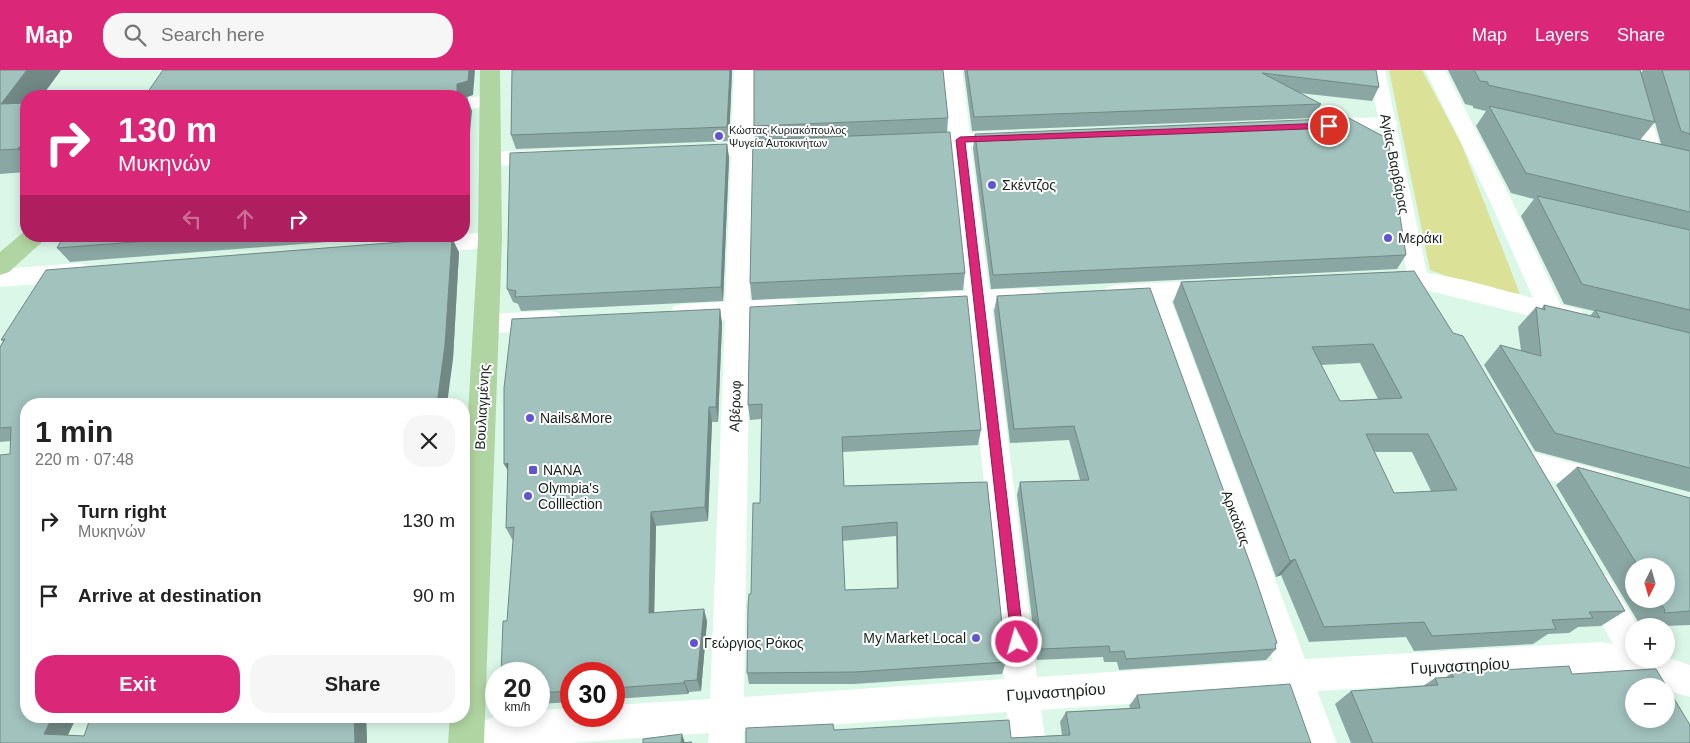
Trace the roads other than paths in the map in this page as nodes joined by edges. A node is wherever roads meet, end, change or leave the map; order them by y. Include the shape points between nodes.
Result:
1 (490, 70) edge
2 (744, 70) edge
3 (952, 70) edge
4 (1377, 70) edge
5 (1435, 70) edge
6 (1628, 70) edge
7 (490, 101) junction
8 (470, 103) edge
9 (1387, 123) junction
10 (1308, 126) edge
11 (1030, 137) edge
12 (960, 140) junction
13 (893, 143) edge
14 (815, 146) edge
15 (742, 149) junction
16 (671, 152) edge
17 (572, 156) edge
18 (1652, 158) edge
19 (491, 159) junction
20 (1501, 201) junction
21 (1529, 208) dead end
22 (490, 240) junction
23 (27, 242) edge
24 (465, 242) edge
25 (470, 242) edge
26 (390, 248) edge
27 (0, 266) edge
28 (107, 270) edge
29 (0, 278) edge
30 (1418, 279) junction
31 (1359, 282) edge
32 (1233, 288) edge
33 (1155, 292) junction
34 (1096, 294) edge
35 (1057, 296) edge
36 (978, 300) junction
37 (911, 302) edge
38 (805, 307) edge
39 (738, 310) junction
40 (1437, 312) edge
41 (1551, 312) junction
42 (660, 314) edge
43 (573, 319) edge
44 (1597, 323) edge
45 (486, 324) junction
46 (1510, 437) edge
47 (1524, 462) junction
48 (1626, 489) edge
49 (1544, 496) edge
50 (1584, 564) edge
51 (1625, 634) edge
52 (470, 659) edge
53 (1625, 662) edge
54 (1652, 668) edge
55 (1294, 676) junction
56 (1690, 681) edge
57 (1022, 694) junction
58 (467, 723) edge
59 (726, 729) edge
60 (466, 743) edge
61 (471, 743) edge
62 (1028, 743) edge
63 (1319, 743) edge

1 - 7 main road, Βουλιαγμένης
2 - 15 street, Αβέρωφ
3 - 12 street
4 - 9 street, Αγίας Βαρβάρας
5 - 20 street via 1468,116
6 - 18 street
7 - 8 street
7 - 19 main road, Βουλιαγμένης
9 - 10 street
9 - 30 street, Αγίας Βαρβάρας
11 - 12 street
12 - 13 street
12 - 36 street
14 - 15 street
15 - 16 street
15 - 39 street, Αβέρωφ
17 - 19 street
19 - 22 main road, Βουλιαγμένης
20 - 21 street
20 - 41 street
22 - 25 street
22 - 45 main road, Βουλιαγμένης
23 - 27 main road
24 - 26 street
28 - 29 street via 43,282
30 - 31 street
30 - 40 street, Αγίας Βαρβάρας
30 - 41 street
32 - 33 street
33 - 34 street
33 - 55 street, Αρκαδίας
35 - 36 street
36 - 37 street
36 - 57 street
38 - 39 street
39 - 42 street
39 - 59 street, Αβέρωφ
41 - 44 street
43 - 45 street
45 - 52 main road, Βουλιαγμένης
46 - 47 street
47 - 48 street
47 - 49 street
50 - 51 street
53 - 55 street, Γυμναστηρίου via 1601,658
54 - 56 street, Γυμναστηρίου
55 - 57 street, Γυμναστηρίου
55 - 63 street, Αρκαδίας
57 - 59 street, Γυμναστηρίου
57 - 62 street
58 - 60 main road, Βουλιαγμένης
59 - 61 street, Γυμναστηρίου via 505,730

